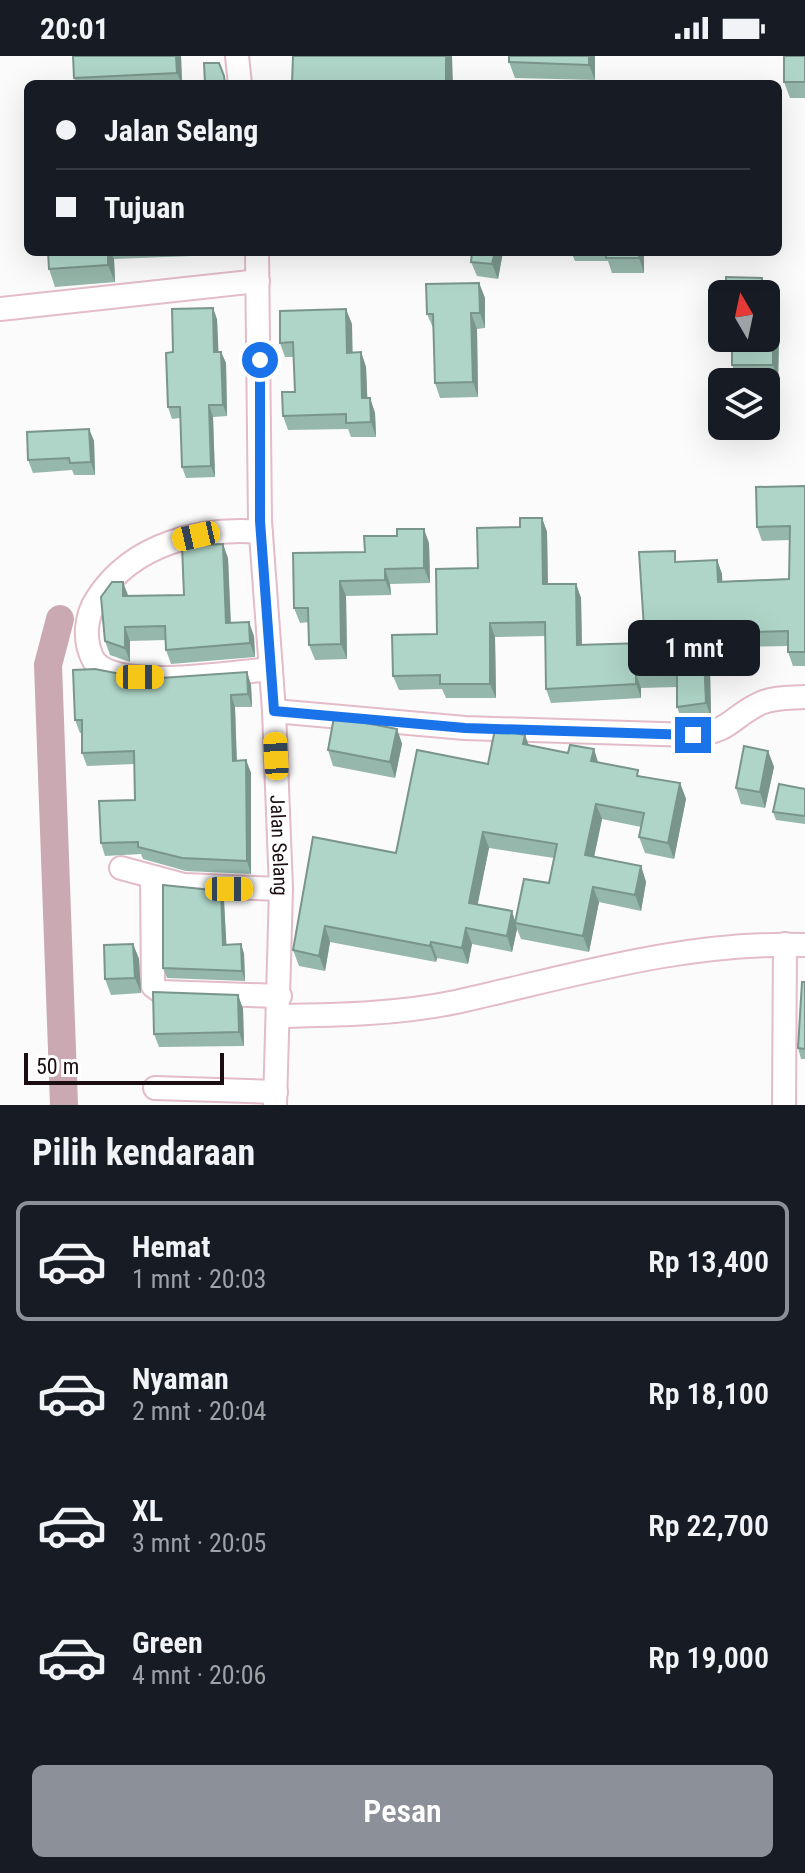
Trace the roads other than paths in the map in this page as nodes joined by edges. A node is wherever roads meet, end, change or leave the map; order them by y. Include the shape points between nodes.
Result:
1 (237, 56) edge
2 (240, 80) edge
3 (257, 256) edge
4 (258, 281) junction
5 (0, 309) edge
6 (260, 527) junction
7 (271, 669) junction
8 (805, 697) edge
9 (274, 711) junction
10 (121, 868) dead end
11 (152, 877) junction
12 (281, 889) junction
13 (795, 944) edge
14 (280, 1006) junction
15 (155, 1088) dead end
16 (275, 1099) edge
17 (784, 1105) edge

1 - 2 street
3 - 4 street, Jalan Selang
4 - 5 street
4 - 6 street, Jalan Selang
6 - 7 street, Jalan Selang
6 - 7 street via 178,540 132,561 91,607 86,635 94,661 111,673 167,677
7 - 9 street, Jalan Selang
8 - 9 street via 763,702 713,733 693,735 465,728
9 - 12 street, Jalan Selang
10 - 11 street
11 - 12 street via 208,888
11 - 14 street via 153,986 161,992
12 - 14 street, Jalan Selang
13 - 14 street via 684,952 584,969 455,1002 365,1015
13 - 17 street
14 - 16 street, Jalan Selang
15 - 16 street

